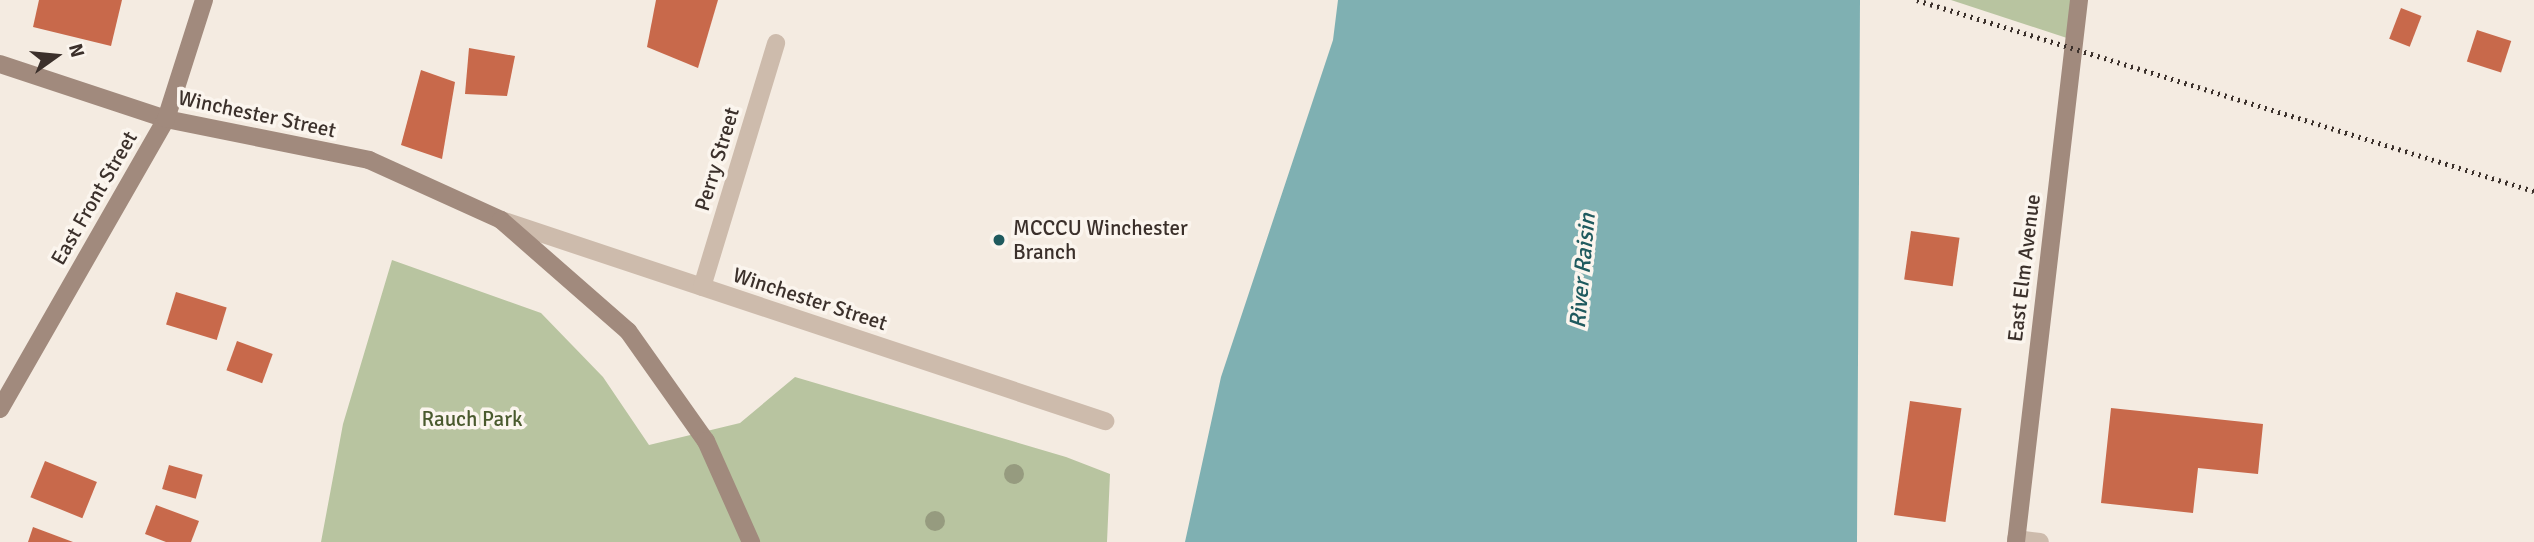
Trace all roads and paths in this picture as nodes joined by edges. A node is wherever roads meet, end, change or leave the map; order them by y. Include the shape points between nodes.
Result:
1 (204, 0) edge
2 (2079, 0) edge
3 (776, 43) dead end
4 (0, 64) edge
5 (166, 118) junction
6 (500, 220) junction
7 (702, 287) junction
8 (0, 409) edge
9 (1105, 421) dead end
10 (2016, 540) edge
11 (751, 542) edge
12 (2040, 542) edge

1 - 5 street, East Front Street
2 - 10 street, East Elm Avenue
3 - 7 street, Perry Street
4 - 5 street, Winchester Street
5 - 6 street, Winchester Street via 369,160
5 - 8 street, East Front Street
6 - 7 street, Winchester Street
6 - 11 street, Winchester Street via 628,331 706,441
7 - 9 street, Winchester Street
10 - 12 street

